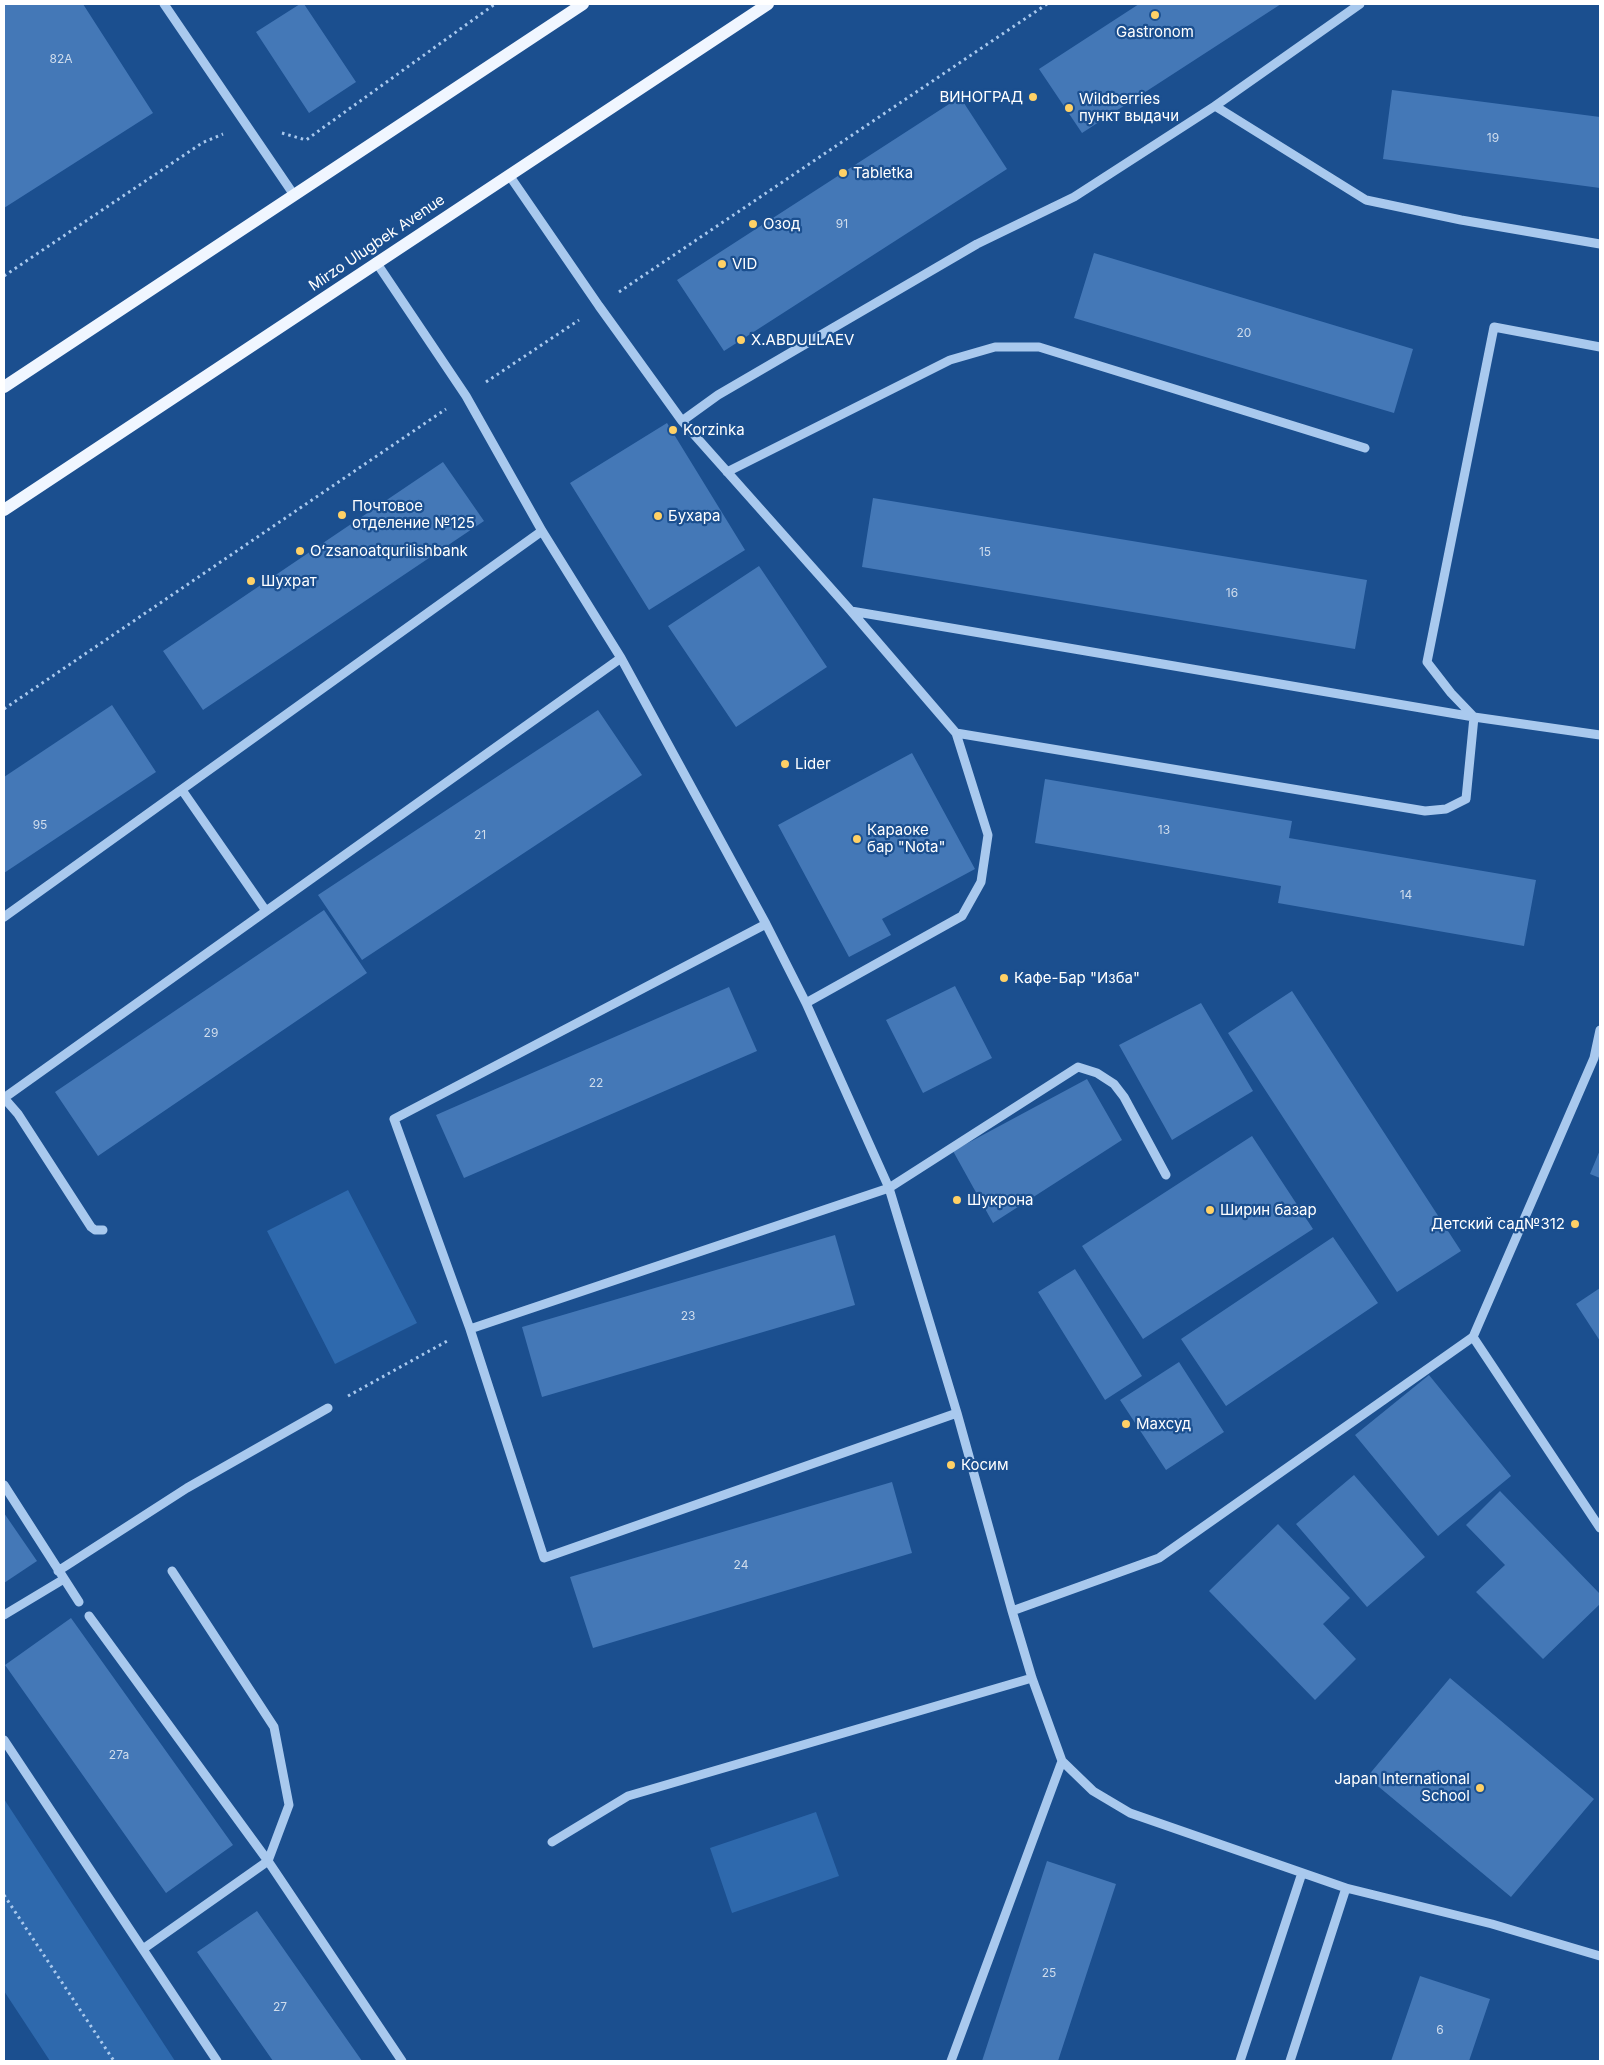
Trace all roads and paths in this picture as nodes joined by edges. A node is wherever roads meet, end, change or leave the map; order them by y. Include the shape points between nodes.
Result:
1 (164, 4) edge
2 (583, 4) edge
3 (768, 4) edge
4 (1047, 4) edge
5 (1360, 4) edge
6 (1215, 106) junction
7 (508, 175) junction
8 (294, 195) junction
9 (1600, 244) edge
10 (376, 262) junction
11 (599, 306) junction
12 (1600, 347) edge
13 (4, 387) edge
14 (466, 396) junction
15 (682, 421) junction
16 (1366, 448) dead end
17 (727, 472) junction
18 (4, 510) edge
19 (542, 531) junction
20 (851, 611) junction
21 (621, 658) junction
22 (4, 709) edge
23 (1474, 717) junction
24 (956, 734) junction
25 (1600, 735) edge
26 (182, 790) junction
27 (266, 911) junction
28 (4, 917) edge
29 (766, 924) junction
30 (806, 1003) junction
31 (1600, 1030) edge
32 (1166, 1175) dead end
33 (889, 1188) junction
34 (103, 1230) dead end
35 (470, 1329) junction
36 (1473, 1337) junction
37 (328, 1408) joint
38 (957, 1413) junction
39 (4, 1485) edge
40 (1600, 1528) edge
41 (58, 1571) junction
42 (172, 1571) dead end
43 (64, 1579) junction
44 (79, 1602) dead end
45 (1012, 1611) junction
46 (4, 1615) edge
47 (89, 1616) dead end
48 (1032, 1678) junction
49 (4, 1740) edge
50 (1062, 1761) junction
51 (552, 1842) dead end
52 (268, 1861) junction
53 (1302, 1873) junction
54 (1346, 1888) junction
55 (4, 1895) edge
56 (143, 1949) junction
57 (1600, 1956) edge
58 (114, 2061) edge
59 (217, 2061) edge
60 (402, 2061) edge
61 (951, 2061) edge
62 (1240, 2061) edge
63 (1290, 2061) edge

1 - 8 lane
2 - 8 main road
3 - 7 main road, Mirzo Ulugbek Avenue
4 - 11 path
5 - 6 lane
6 - 9 lane via 1366,200
6 - 15 lane via 1074,196 977,244 718,394
7 - 10 main road, Mirzo Ulugbek Avenue
7 - 11 lane
8 - 13 main road
10 - 14 lane
10 - 18 main road, Mirzo Ulugbek Avenue
11 - 14 path
11 - 15 lane
12 - 23 lane via 1494,327 1427,662
14 - 19 lane
14 - 22 path
15 - 17 lane
16 - 17 lane via 1039,347 995,347 950,360
17 - 20 lane
19 - 21 lane
19 - 26 lane
20 - 23 lane
20 - 24 lane
21 - 27 lane
21 - 29 lane
23 - 24 lane via 1466,799 1446,809 1425,811
23 - 25 lane
24 - 30 lane via 988,835 981,882 962,916
26 - 27 lane
26 - 28 lane
27 - 34 lane via 4,1098 18,1114 90,1227
29 - 30 lane
29 - 35 lane via 394,1119
30 - 33 lane
31 - 36 lane via 1594,1058
32 - 33 lane via 1114,1084 1097,1072 1078,1067
33 - 35 lane
33 - 38 lane
35 - 37 path
35 - 38 lane via 544,1558
36 - 40 lane
36 - 45 lane via 1159,1558
37 - 41 lane via 187,1488
38 - 45 lane
39 - 41 lane
41 - 43 lane
42 - 52 lane via 274,1727 289,1805
43 - 44 lane
43 - 46 lane
45 - 48 lane
47 - 52 lane
48 - 50 lane
48 - 51 lane via 628,1796
49 - 56 lane
50 - 53 lane via 1093,1791 1130,1813
50 - 61 lane
52 - 56 lane
52 - 60 lane
53 - 54 lane
53 - 62 lane
54 - 57 lane via 1492,1924
54 - 63 lane
55 - 58 path
56 - 59 lane

